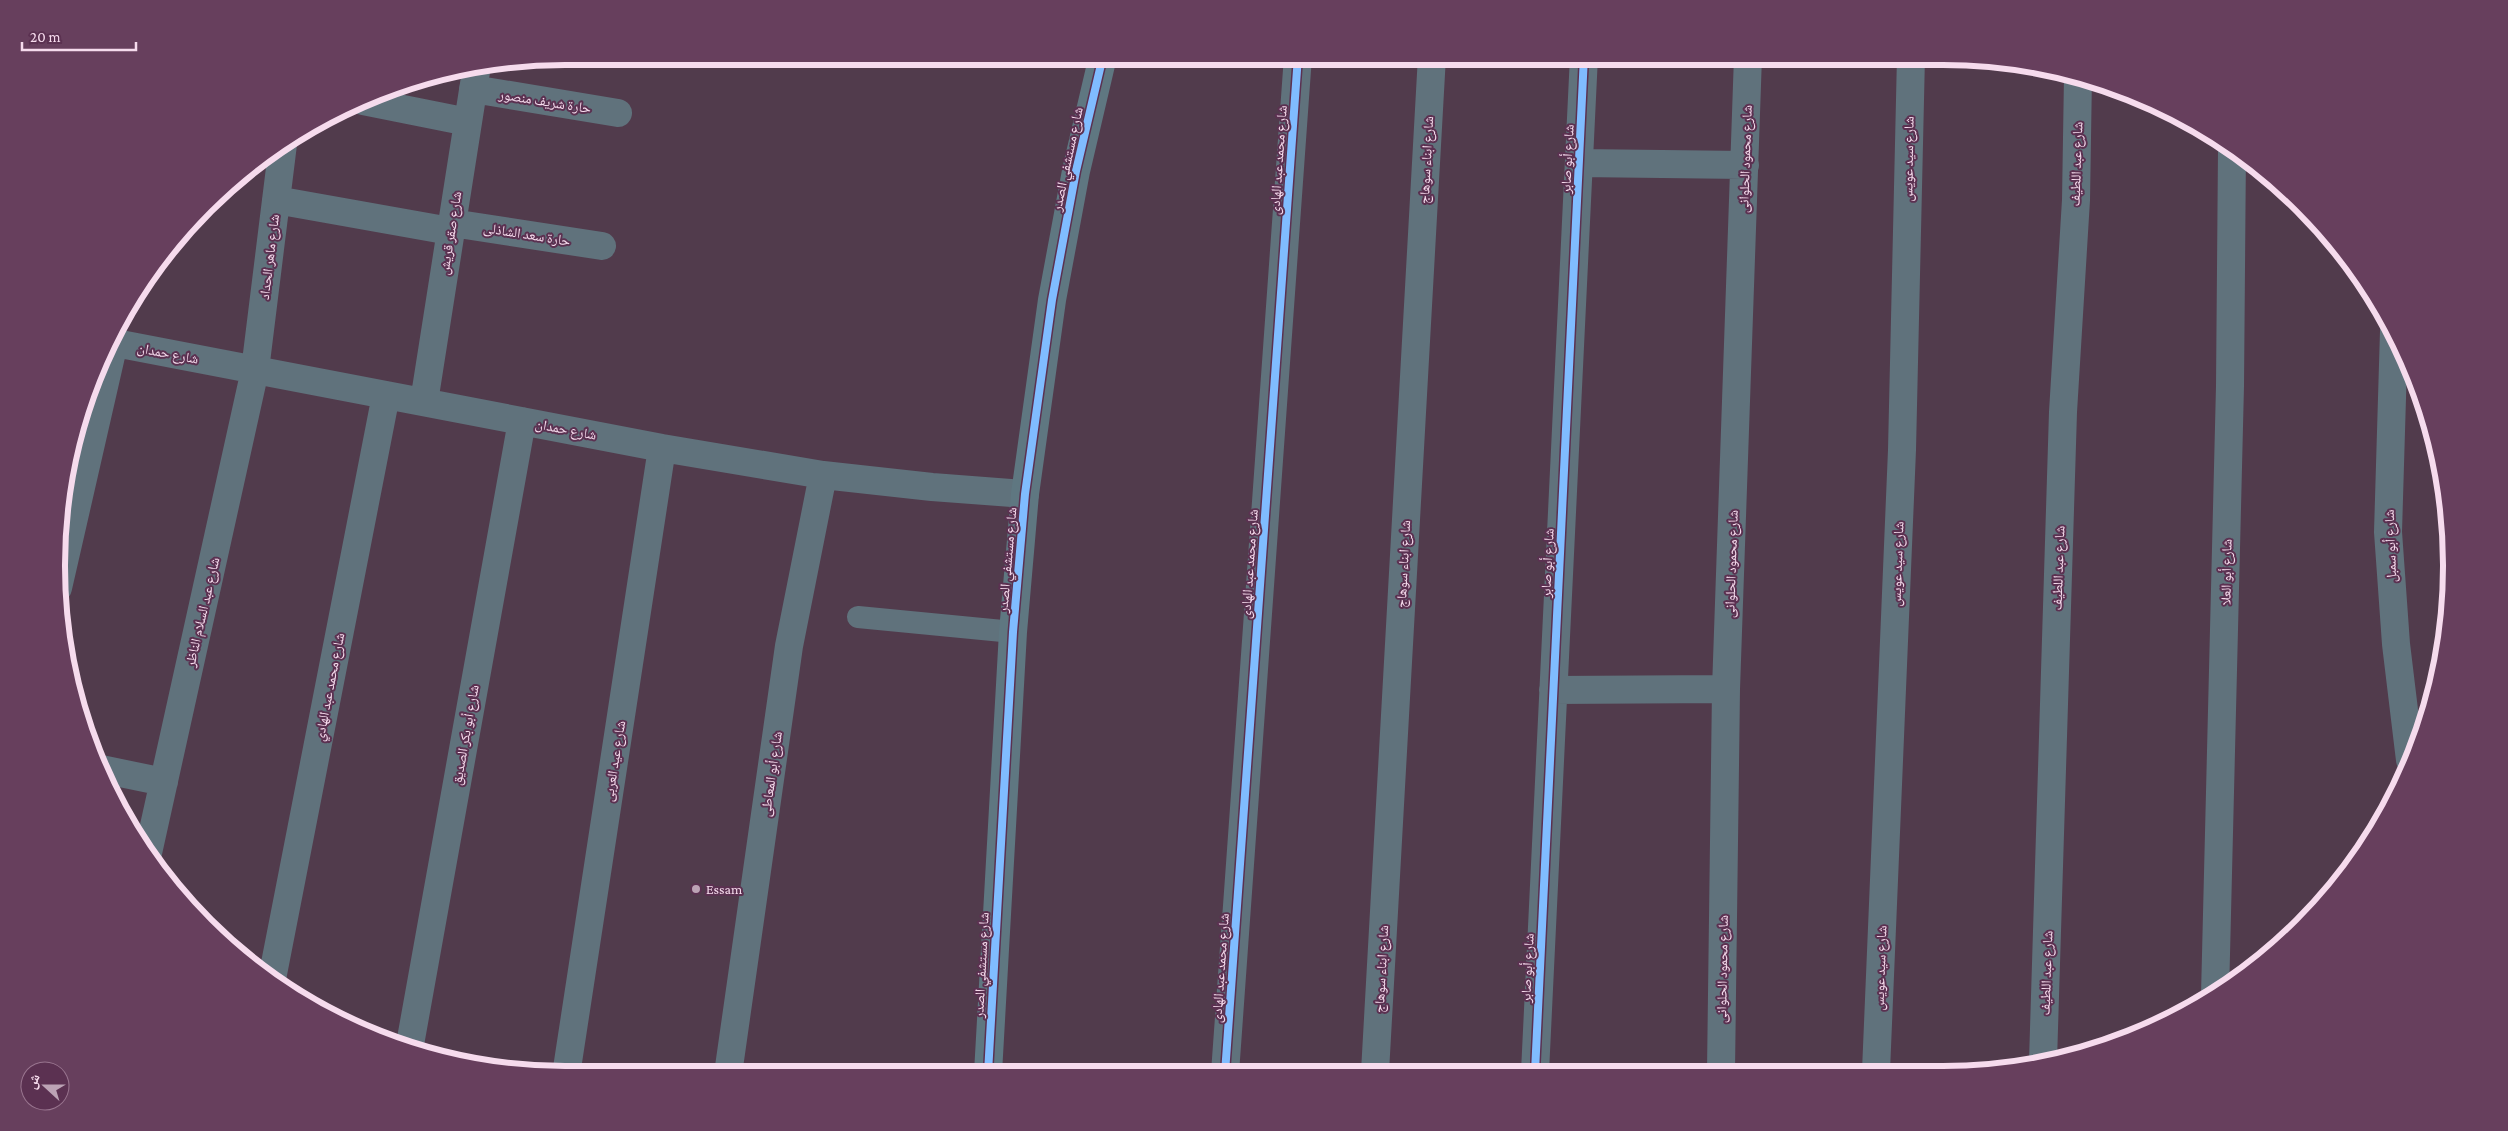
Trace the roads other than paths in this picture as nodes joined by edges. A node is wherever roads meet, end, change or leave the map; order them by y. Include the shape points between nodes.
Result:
1 (1101, 65) edge
2 (1297, 65) edge
3 (1431, 65) edge
4 (1584, 65) edge
5 (1748, 65) edge
6 (1911, 65) edge
7 (475, 77) edge
8 (2078, 84) edge
9 (374, 103) edge
10 (618, 113) dead end
11 (468, 122) junction
12 (282, 153) edge
13 (2232, 157) edge
14 (1579, 163) junction
15 (1745, 165) junction
16 (276, 200) junction
17 (451, 227) junction
18 (602, 246) dead end
19 (117, 344) edge
20 (2393, 349) edge
21 (107, 365) edge
22 (255, 370) junction
23 (386, 395) junction
24 (424, 402) junction
25 (522, 421) junction
26 (662, 448) junction
27 (823, 475) junction
28 (1025, 494) junction
29 (65, 555) edge
30 (858, 617) dead end
31 (1013, 632) junction
32 (1726, 688) junction
33 (1553, 690) junction
34 (2408, 747) edge
35 (109, 771) edge
36 (164, 782) junction
37 (150, 845) edge
38 (273, 972) edge
39 (2215, 986) edge
40 (411, 1041) edge
41 (2043, 1055) edge
42 (567, 1066) edge
43 (729, 1066) edge
44 (988, 1066) edge
45 (1226, 1066) edge
46 (1375, 1066) edge
47 (1535, 1066) edge
48 (1721, 1066) edge
49 (1876, 1066) edge

1 - 28 street, شارع مستشفي الصدر via 1053,290
2 - 45 street, شارع محمد عبد الهادى
3 - 46 street, شارع ابناء سوهاج
4 - 14 street, شارع أبو صابر
5 - 15 street, شارع محمود الحلوانى
6 - 49 street, شارع سيد عويس via 1902,450
7 - 10 street, حارة شريف منصور
7 - 11 street, شارع صقر قريش
8 - 41 street, شارع عبد اللطيف via 2076,200 2063,422
9 - 11 street
11 - 17 street, شارع صقر قريش
12 - 16 street, شارع ماهر الحداد
13 - 39 street, شارع أبو العلا via 2230,386
14 - 15 street
14 - 33 street, شارع أبو صابر
15 - 32 street, شارع محمود الحلوانى
16 - 17 street, حارة سعد الشاذلى
16 - 22 street, شارع ماهر الحداد
17 - 18 street, حارة سعد الشاذلى
17 - 24 street, شارع صقر قريش
19 - 22 street, شارع حمدان
20 - 34 street, شارع أبو سمبل via 2388,532 2396,644
21 - 29 street
22 - 23 street, شارع حمدان
22 - 36 street, شارع عبد السلام الناظر
23 - 24 street, شارع حمدان
23 - 38 street, شارع محمد عبد الهادي
24 - 25 street, شارع حمدان
25 - 26 street, شارع حمدان
25 - 40 street, شارع أبو بكر الصديق
26 - 27 street, شارع حمدان
26 - 42 street, شارع عيد العربى
27 - 28 street, شارع حمدان
27 - 43 street, شارع أبو المعاطى via 789,646
28 - 31 street, شارع مستشفي الصدر
30 - 31 lane
31 - 44 street, شارع مستشفي الصدر
32 - 33 street
32 - 48 street, شارع محمود الحلوانى
33 - 47 street, شارع أبو صابر
35 - 36 street
36 - 37 street, شارع عبد السلام الناظر

